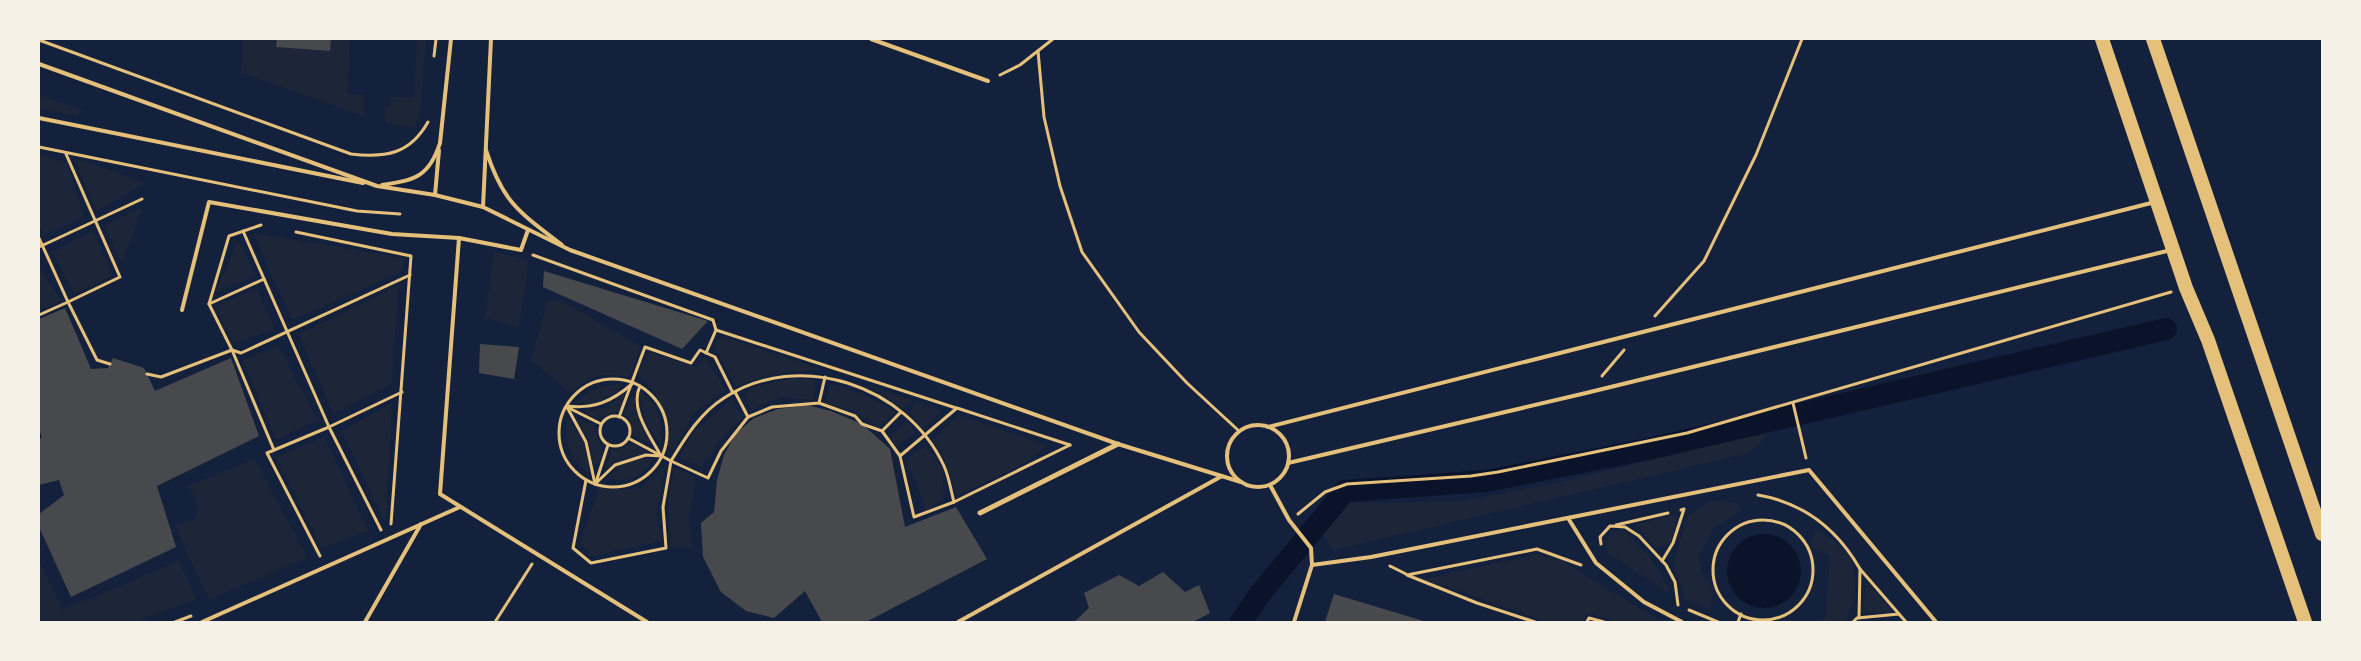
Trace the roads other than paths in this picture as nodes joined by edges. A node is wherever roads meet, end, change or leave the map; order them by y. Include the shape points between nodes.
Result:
1 (451, 39) edge
2 (491, 39) edge
3 (871, 39) edge
4 (2102, 39) edge
5 (2153, 39) edge
6 (39, 64) edge
7 (988, 82) road end
8 (39, 118) edge
9 (440, 143) junction
10 (485, 147) junction
11 (377, 186) junction
12 (435, 195) junction
13 (2157, 202) junction
14 (483, 207) junction
15 (528, 230) junction
16 (459, 238) junction
17 (2173, 249) junction
18 (570, 250) junction
19 (182, 310) dead end
20 (1268, 427) junction
21 (1118, 444) junction
22 (1288, 463) junction
23 (1222, 476) junction
24 (1241, 482) junction
25 (1270, 485) junction
26 (460, 507) junction
27 (980, 513) dead end
28 (1568, 518) junction
29 (421, 524) junction
30 (2322, 534) edge
31 (1312, 565) junction
32 (202, 622) edge
33 (365, 622) edge
34 (647, 622) edge
35 (958, 622) edge
36 (1294, 622) edge
37 (1682, 622) edge
38 (1936, 622) edge
39 (2305, 622) edge

1 - 9 lane
2 - 10 lane
3 - 7 lane
4 - 13 highway
5 - 30 highway
6 - 11 lane
8 - 11 lane
9 - 11 lane via 435,158 423,174
9 - 12 lane
10 - 14 lane
10 - 18 lane via 494,176 504,194 523,215
11 - 12 lane
12 - 14 lane
13 - 17 highway
13 - 20 lane
14 - 15 lane
15 - 16 lane via 521,250
15 - 18 lane
16 - 19 lane via 392,234 209,202
16 - 26 lane via 440,494
17 - 22 lane
17 - 39 highway via 2208,340
18 - 21 lane
20 - 22 lane via 1280,435 1288,448
20 - 24 lane via 1253,425 1239,431 1230,443 1226,457 1231,471
21 - 23 lane
21 - 27 street
22 - 25 lane via 1282,476
23 - 24 lane
23 - 35 lane
24 - 25 lane via 1255,487
25 - 31 lane via 1289,520 1311,548
26 - 29 lane
26 - 34 lane
28 - 31 lane
28 - 37 lane via 1596,563 1644,602
28 - 38 lane via 1809,470
29 - 32 lane
29 - 33 lane
31 - 36 lane

